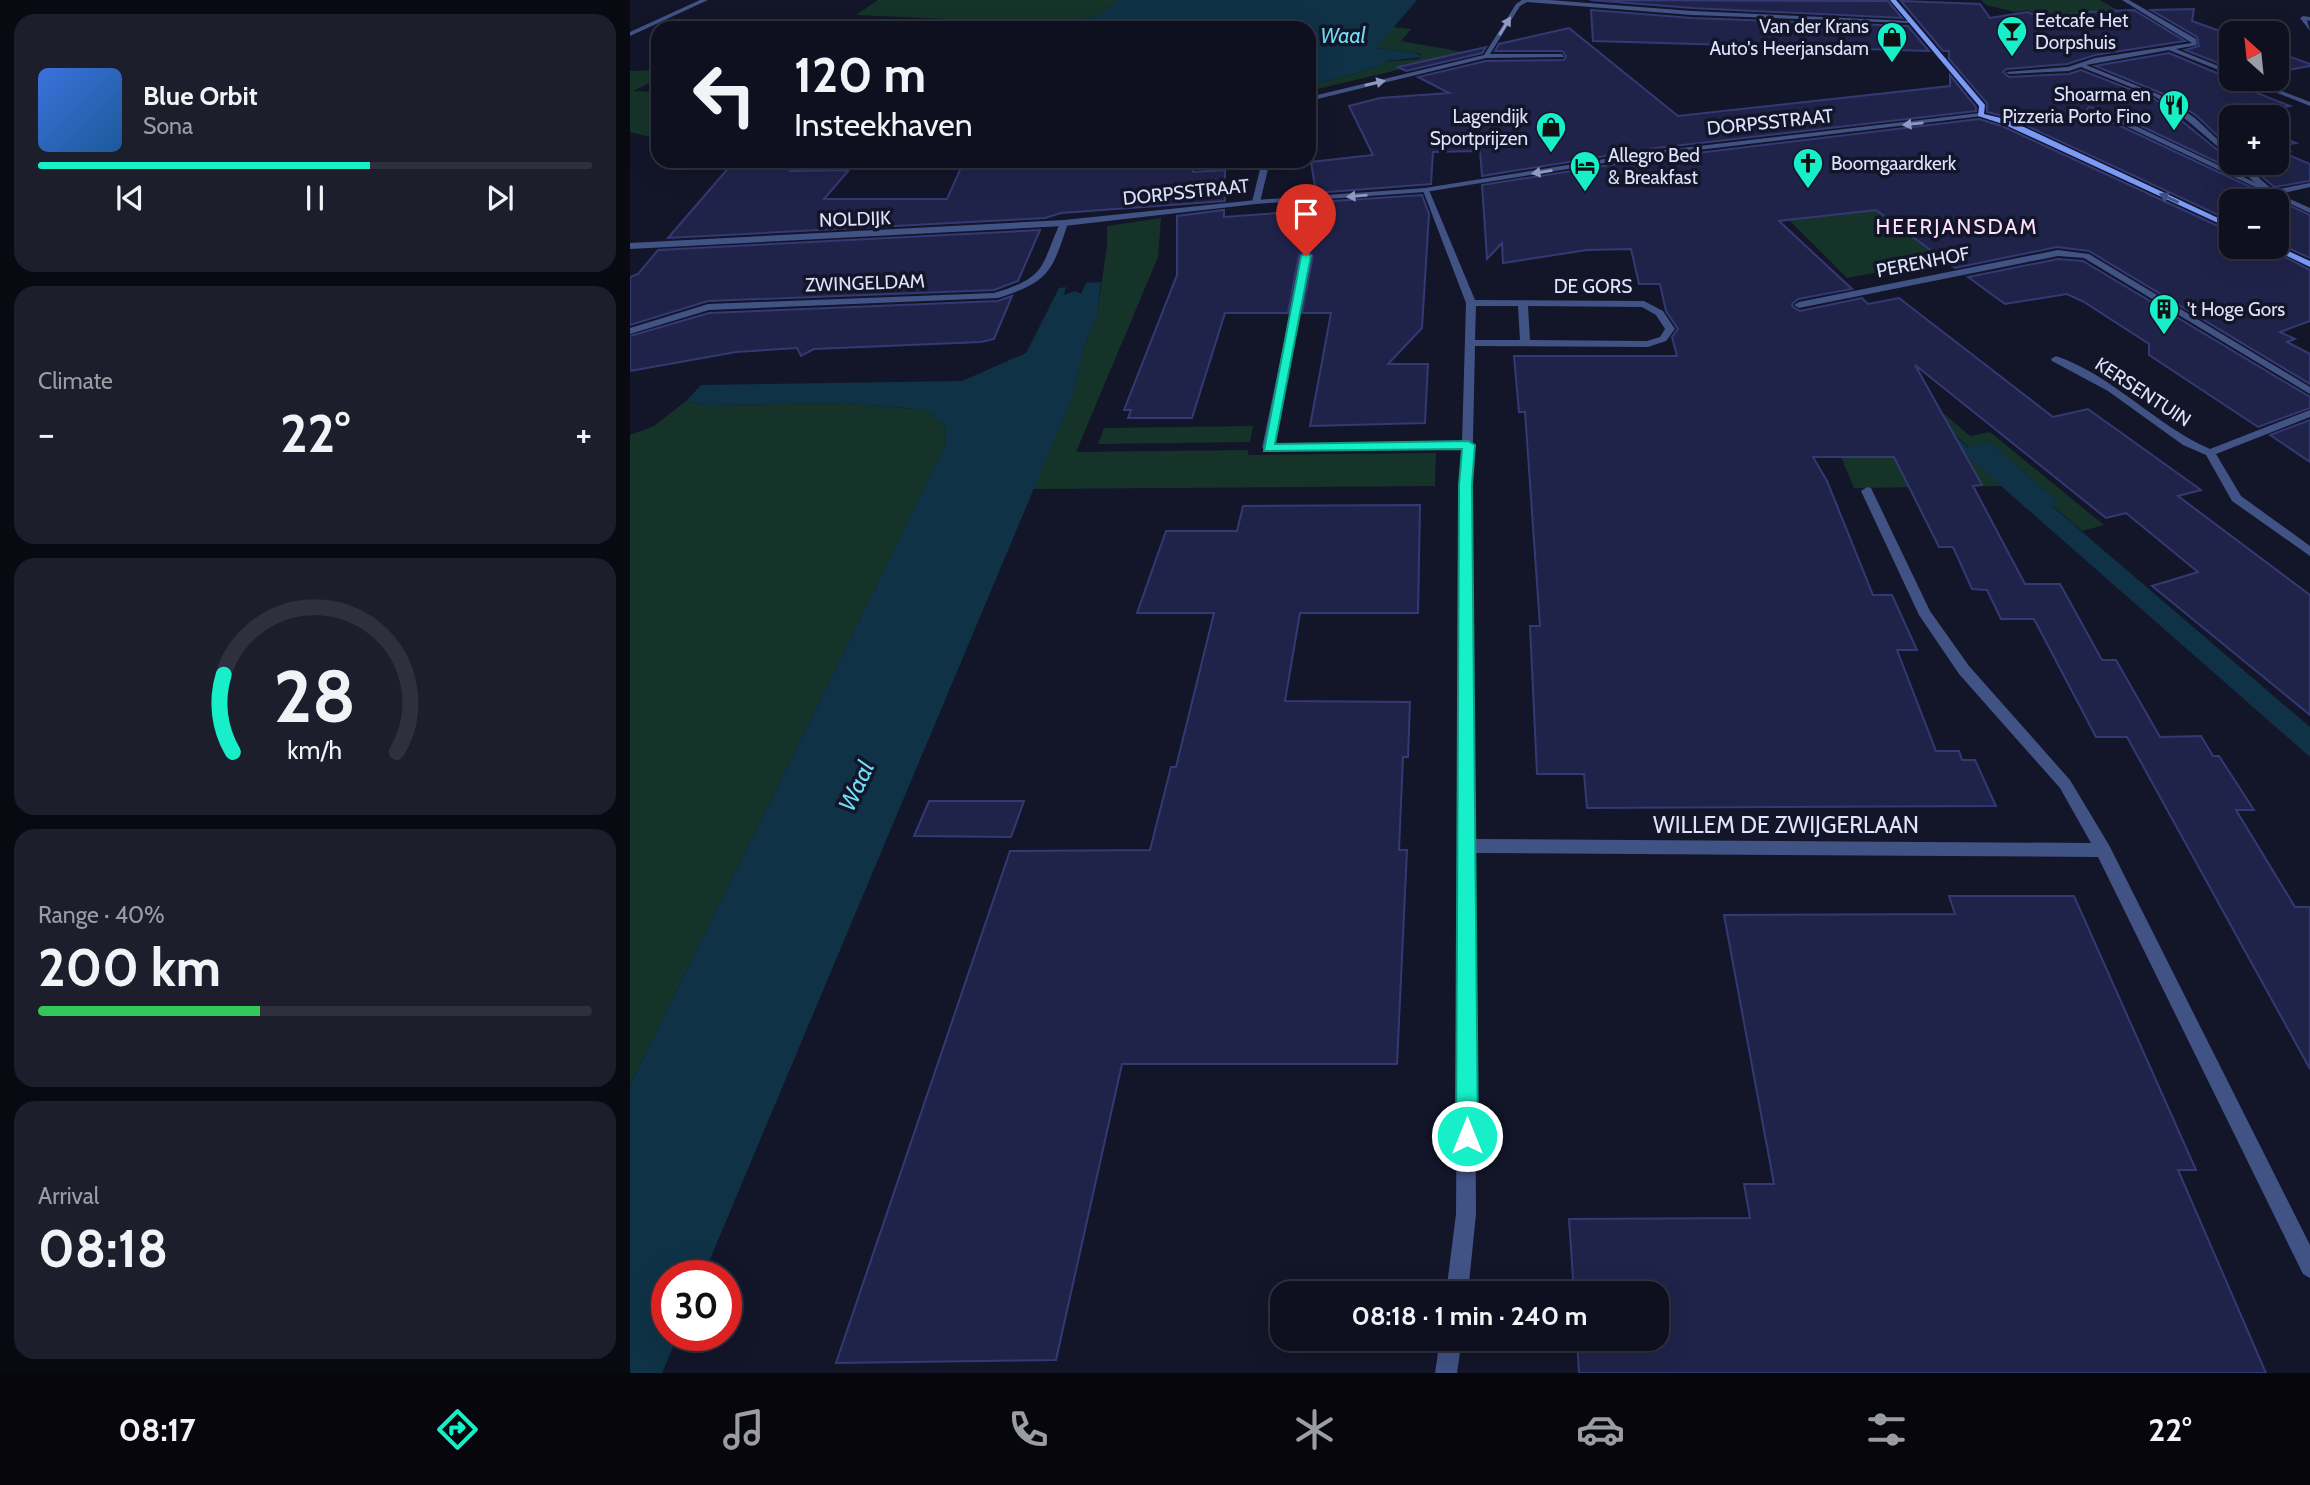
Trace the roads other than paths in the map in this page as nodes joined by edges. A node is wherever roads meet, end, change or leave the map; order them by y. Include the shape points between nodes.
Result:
1 (705, 0) edge
2 (1527, 0) edge
3 (1894, 0) edge
4 (2125, 0) edge
5 (2310, 19) edge
6 (659, 21) edge
7 (1908, 21) junction
8 (651, 24) edge
9 (2310, 29) edge
10 (630, 34) edge
11 (2168, 48) junction
12 (1486, 56) junction
13 (1562, 56) dead end
14 (2083, 65) junction
15 (2219, 68) edge
16 (2009, 72) dead end
17 (2278, 91) edge
18 (1316, 97) edge
19 (2310, 103) edge
20 (2088, 112) dead end
21 (1980, 115) junction
22 (2219, 145) edge
23 (1264, 168) edge
24 (2251, 175) edge
25 (2310, 185) edge
26 (2263, 189) edge
27 (2267, 189) edge
28 (2289, 189) edge
29 (1425, 190) junction
30 (2289, 201) edge
31 (1256, 202) junction
32 (2310, 211) edge
33 (1081, 221) joint
34 (2219, 221) edge
35 (1064, 223) junction
36 (630, 246) edge
37 (2289, 255) edge
38 (1306, 256) dead end
39 (2310, 264) edge
40 (1471, 303) junction
41 (1523, 304) junction
42 (1799, 305) dead end
43 (630, 331) edge
44 (1472, 343) junction
45 (1525, 343) junction
46 (2056, 359) dead end
47 (2310, 391) edge
48 (2310, 413) edge
49 (1468, 445) junction
50 (2210, 453) junction
51 (1867, 491) dead end
52 (2310, 552) edge
53 (1468, 846) junction
54 (2103, 850) junction
55 (2310, 1267) edge
56 (1458, 1281) edge
57 (1450, 1351) edge
58 (1447, 1373) edge

1 - 6 street
2 - 7 street via 1692,13
12 -> 2 street via 1518,5
3 - 7 main road
4 - 11 street via 2195,44
5 - 9 street via 2303,19
7 - 21 main road via 1983,106
8 - 10 street
11 - 14 street
11 - 15 street
12 - 13 street
18 -> 12 street
14 - 16 street
14 - 22 street via 2158,96
17 - 19 street
20 - 26 street via 2117,119
21 -> 29 street, DORPSSTRAAT via 1661,152
34 -> 21 main road, DORPSSTRAAT via 2007,122
23 - 31 street
24 - 27 street
25 - 28 street
29 -> 31 street, DORPSSTRAAT
29 - 40 street
30 - 32 street
31 - 33 street, DORPSSTRAAT
33 - 35 street, NOLDIJK
35 - 36 street, NOLDIJK
35 - 43 street, ZWINGELDAM via 1047,272 1026,287 995,296 708,307
37 - 39 main road
38 - 49 street via 1268,448
40 - 41 street, DE GORS
40 - 44 street
41 - 45 street, DE GORS
41 - 45 street, DE GORS via 1644,304 1660,313 1670,329 1664,339 1648,344
42 - 47 street, PERENHOF via 2058,253 2086,256
44 - 45 street, DE GORS
44 - 49 street
46 - 50 street, KERSENTUIN via 2112,389 2187,443
48 - 50 street
49 - 53 street
50 - 52 street via 2236,498
51 - 54 street via 1924,612 1964,670 2065,784
53 - 54 street, WILLEM DE ZWIJGERLAAN
53 - 56 street via 1466,1214
54 - 55 street
57 - 58 street

